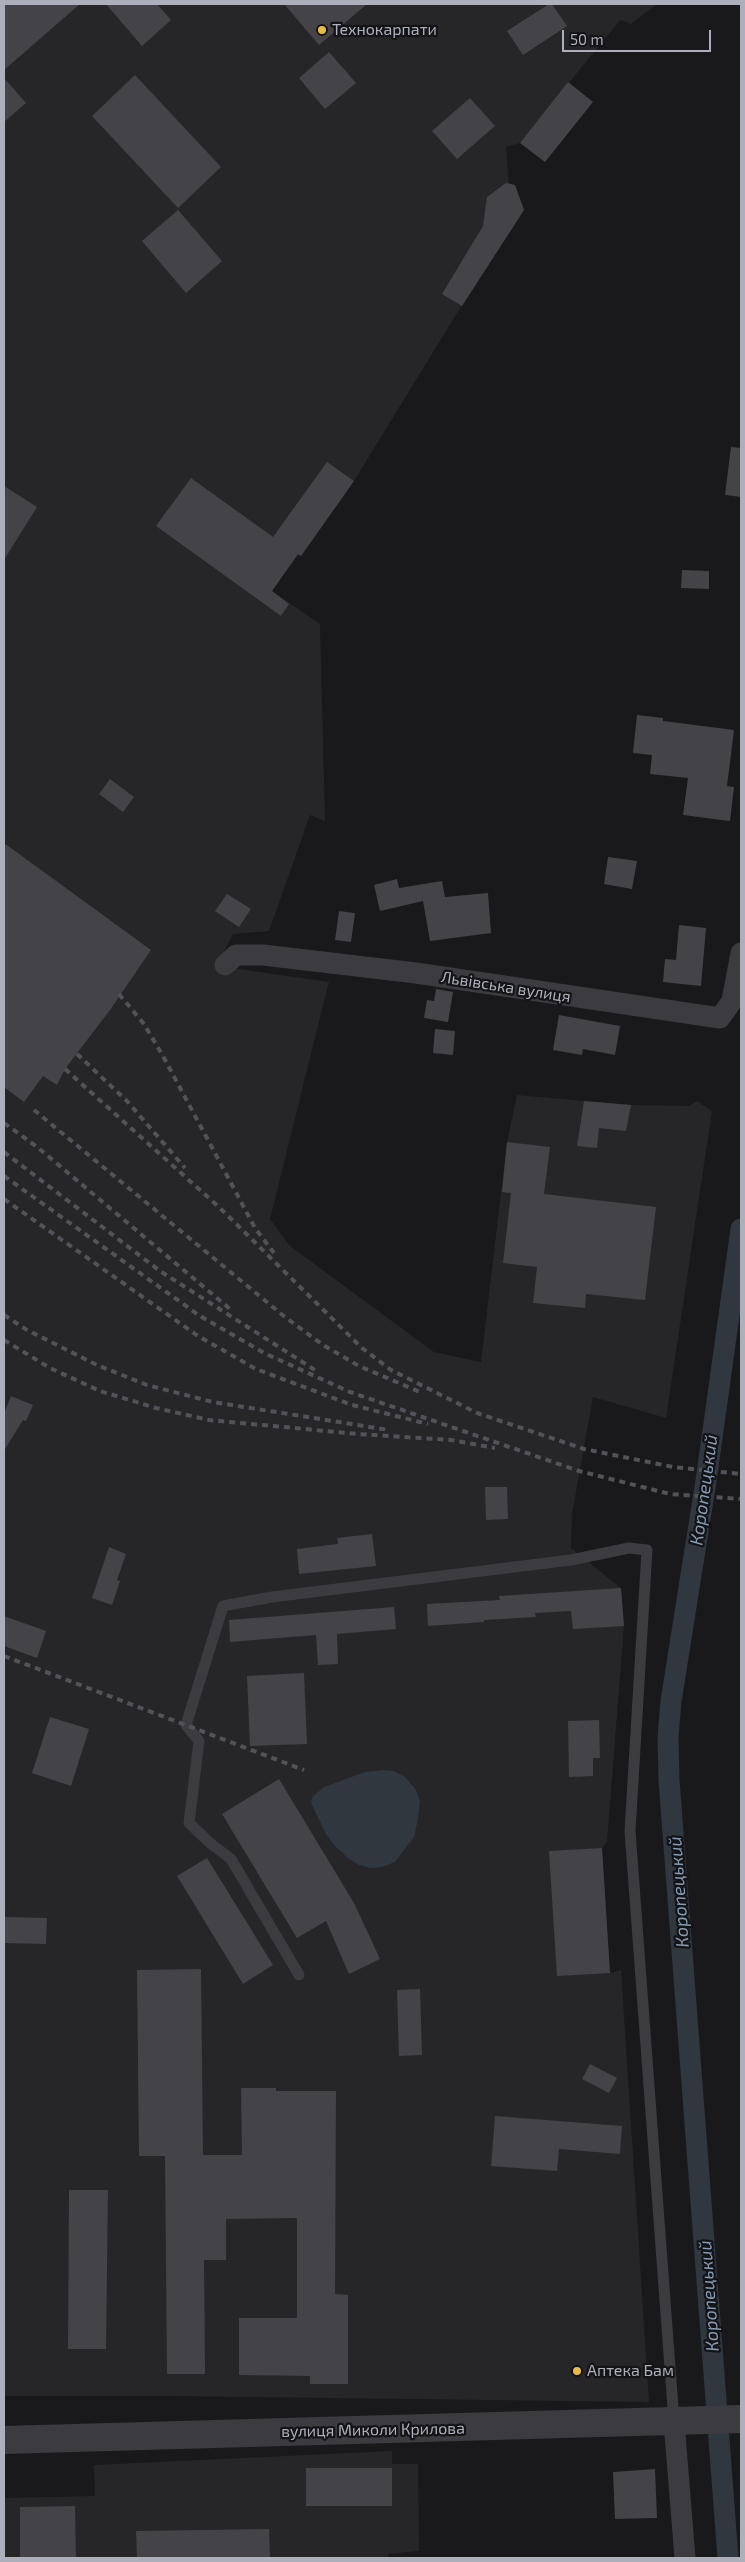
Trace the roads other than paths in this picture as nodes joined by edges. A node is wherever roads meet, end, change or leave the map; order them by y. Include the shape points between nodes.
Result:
1 (741, 953) edge
2 (225, 965) dead end
3 (299, 1976) dead end
4 (741, 2419) edge
5 (685, 2422) junction
6 (4, 2440) edge
7 (685, 2558) edge

1 - 2 street, Львівська вулиця via 732,1001 720,1018 416,972 263,955 236,955
3 - 5 lane via 231,1858 189,1823 199,1741 186,1725 223,1606 272,1597 572,1560 629,1548 647,1550 630,1831
4 - 5 street, вулиця Миколи Крилова
5 - 6 street, вулиця Миколи Крилова
5 - 7 street

